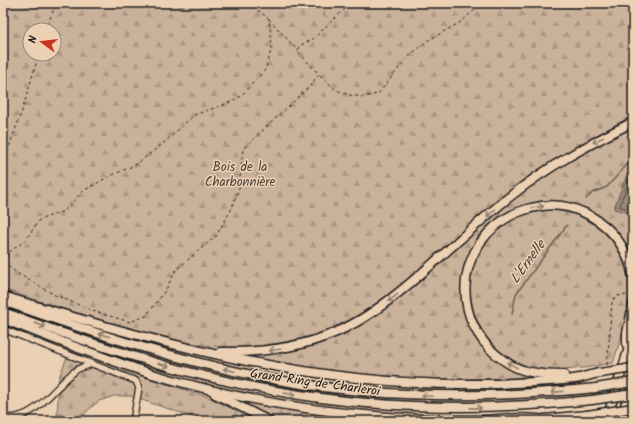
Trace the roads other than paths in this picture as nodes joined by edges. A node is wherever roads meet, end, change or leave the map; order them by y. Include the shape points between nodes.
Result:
1 (633, 122) edge
2 (633, 275) edge
3 (3, 296) edge
4 (3, 302) edge
5 (633, 305) edge
6 (3, 312) edge
7 (3, 319) edge
8 (3, 328) edge
9 (633, 335) edge
10 (203, 352) junction
11 (626, 355) junction
12 (92, 364) junction
13 (633, 368) edge
14 (591, 374) junction
15 (633, 382) edge
16 (193, 386) junction
17 (633, 394) edge
18 (633, 408) edge
19 (3, 417) edge
20 (538, 419) junction
21 (133, 421) edge
22 (269, 421) edge
23 (529, 421) edge
24 (606, 421) edge
25 (620, 421) edge

1 -> 10 highway via 574,153 533,179 388,302 347,328 312,342 290,347 260,351
14 -> 2 highway via 545,375 522,370 512,366 488,348 479,336 468,309 466,279 470,263 485,236 495,225 524,209 551,205 579,211 604,225 615,235 622,247
3 - 10 highway
15 -> 4 highway, Grand Ring de Charleroi, bridge via 550,393 479,396 432,396 329,388 278,380 176,356
5 - 11 highway via 627,333
6 -> 17 highway, Grand Ring de Charleroi, bridge via 122,353 275,392 381,404 487,408 592,400
7 - 16 highway via 126,365
8 - 12 street
9 - 11 highway
10 - 14 highway via 291,370 410,383 521,382 580,378
11 - 24 highway
12 - 19 street via 75,371 46,400 29,412 14,418
12 - 21 street via 133,379 138,384
13 - 14 highway, bridge
15 - 25 highway
16 - 20 highway via 279,404 365,415 429,419
16 - 22 highway
18 - 20 highway, bridge
20 - 23 highway

